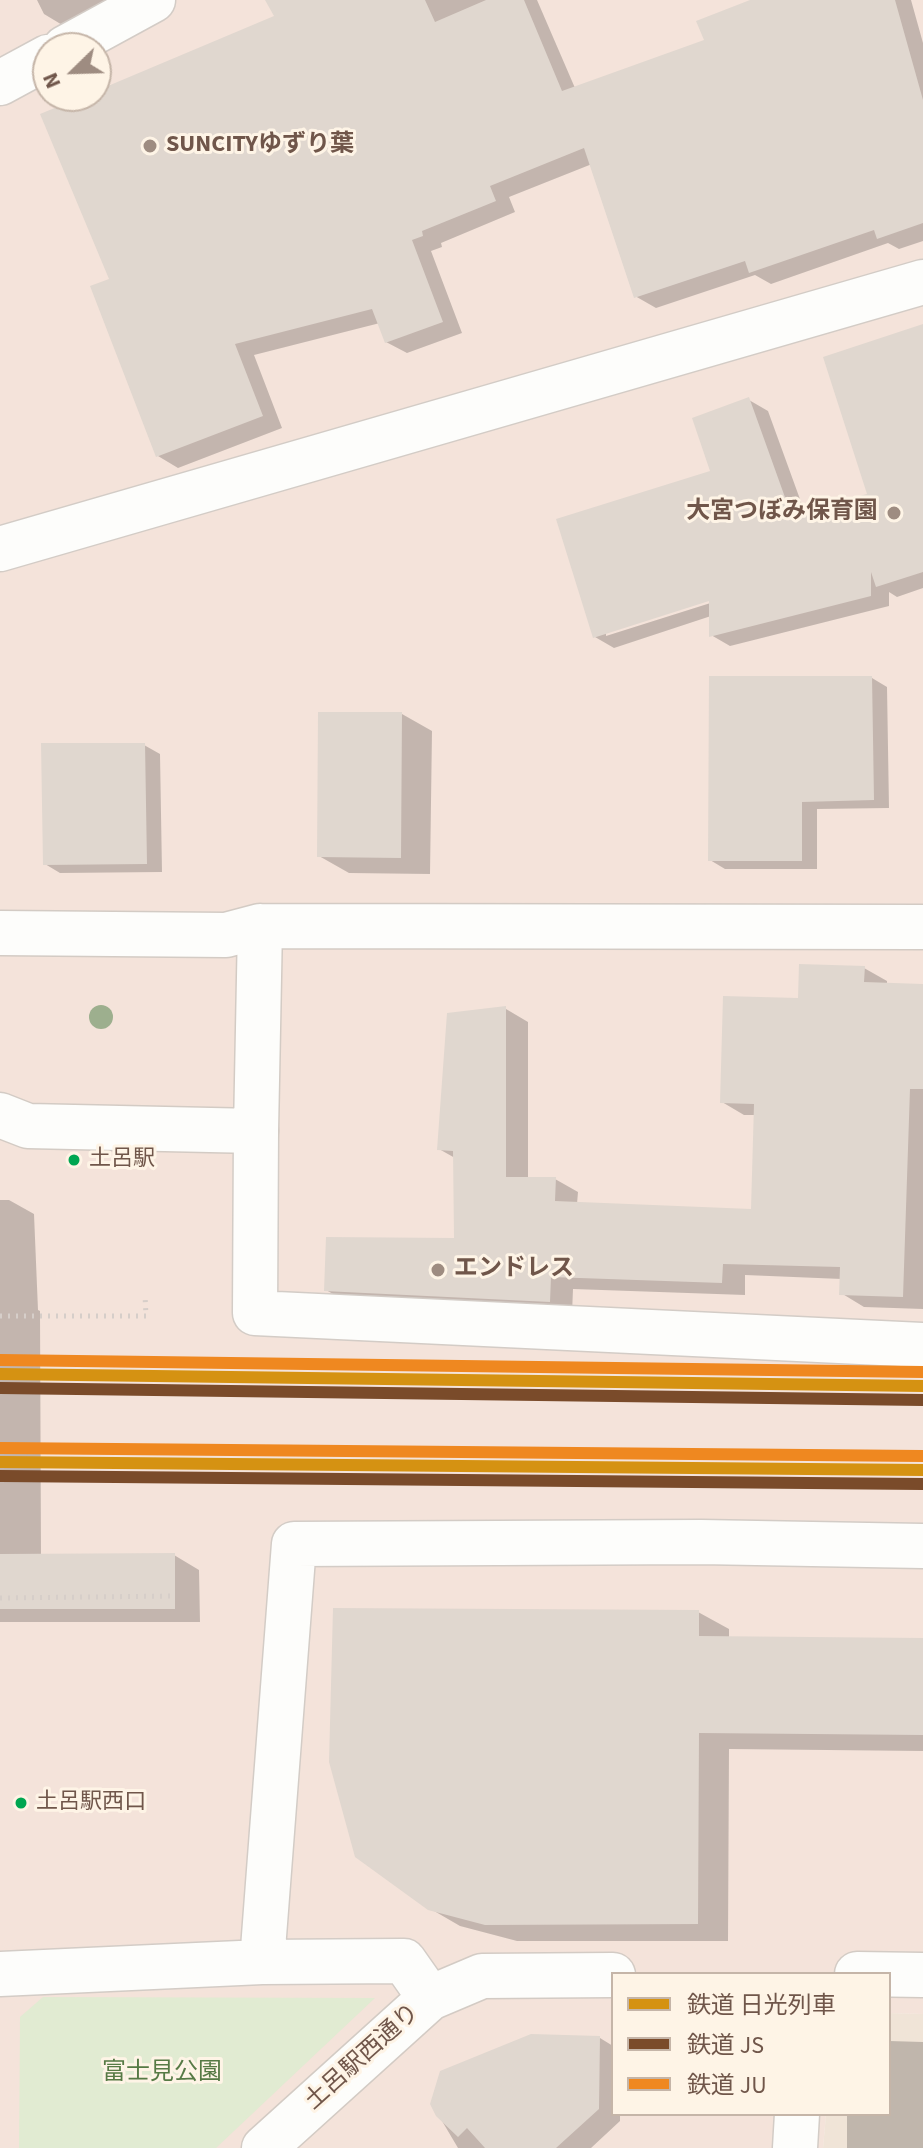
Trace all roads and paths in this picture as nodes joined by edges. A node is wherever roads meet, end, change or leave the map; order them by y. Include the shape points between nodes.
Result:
1 (153, 0) edge
2 (94, 32) edge
3 (32, 66) edge
4 (0, 83) edge
5 (923, 282) edge
6 (0, 549) edge
7 (260, 926) junction
8 (923, 927) edge
9 (0, 933) edge
10 (0, 1115) edge
11 (256, 1131) junction
12 (145, 1295) dead end
13 (0, 1316) edge
14 (923, 1345) edge
15 (923, 1546) edge
16 (175, 1596) dead end
17 (0, 1598) edge
18 (262, 1962) junction
19 (0, 1974) edge
20 (611, 1975) edge
21 (891, 1975) edge
22 (923, 1975) edge
23 (430, 1998) junction
24 (797, 2116) edge
25 (264, 2148) edge
26 (795, 2148) edge

1 - 2 street
3 - 4 street
5 - 6 street
7 - 8 street
7 - 9 street via 226,935
7 - 11 street
10 - 11 street via 28,1126
11 - 14 street via 255,1313
12 - 13 path via 146,1316
15 - 18 street via 294,1544
16 - 17 path
18 - 19 street
18 - 23 street via 404,1961
20 - 23 street, 土呂駅西通り via 482,1976
21 - 22 street
23 - 25 street, 土呂駅西通り
24 - 26 street

